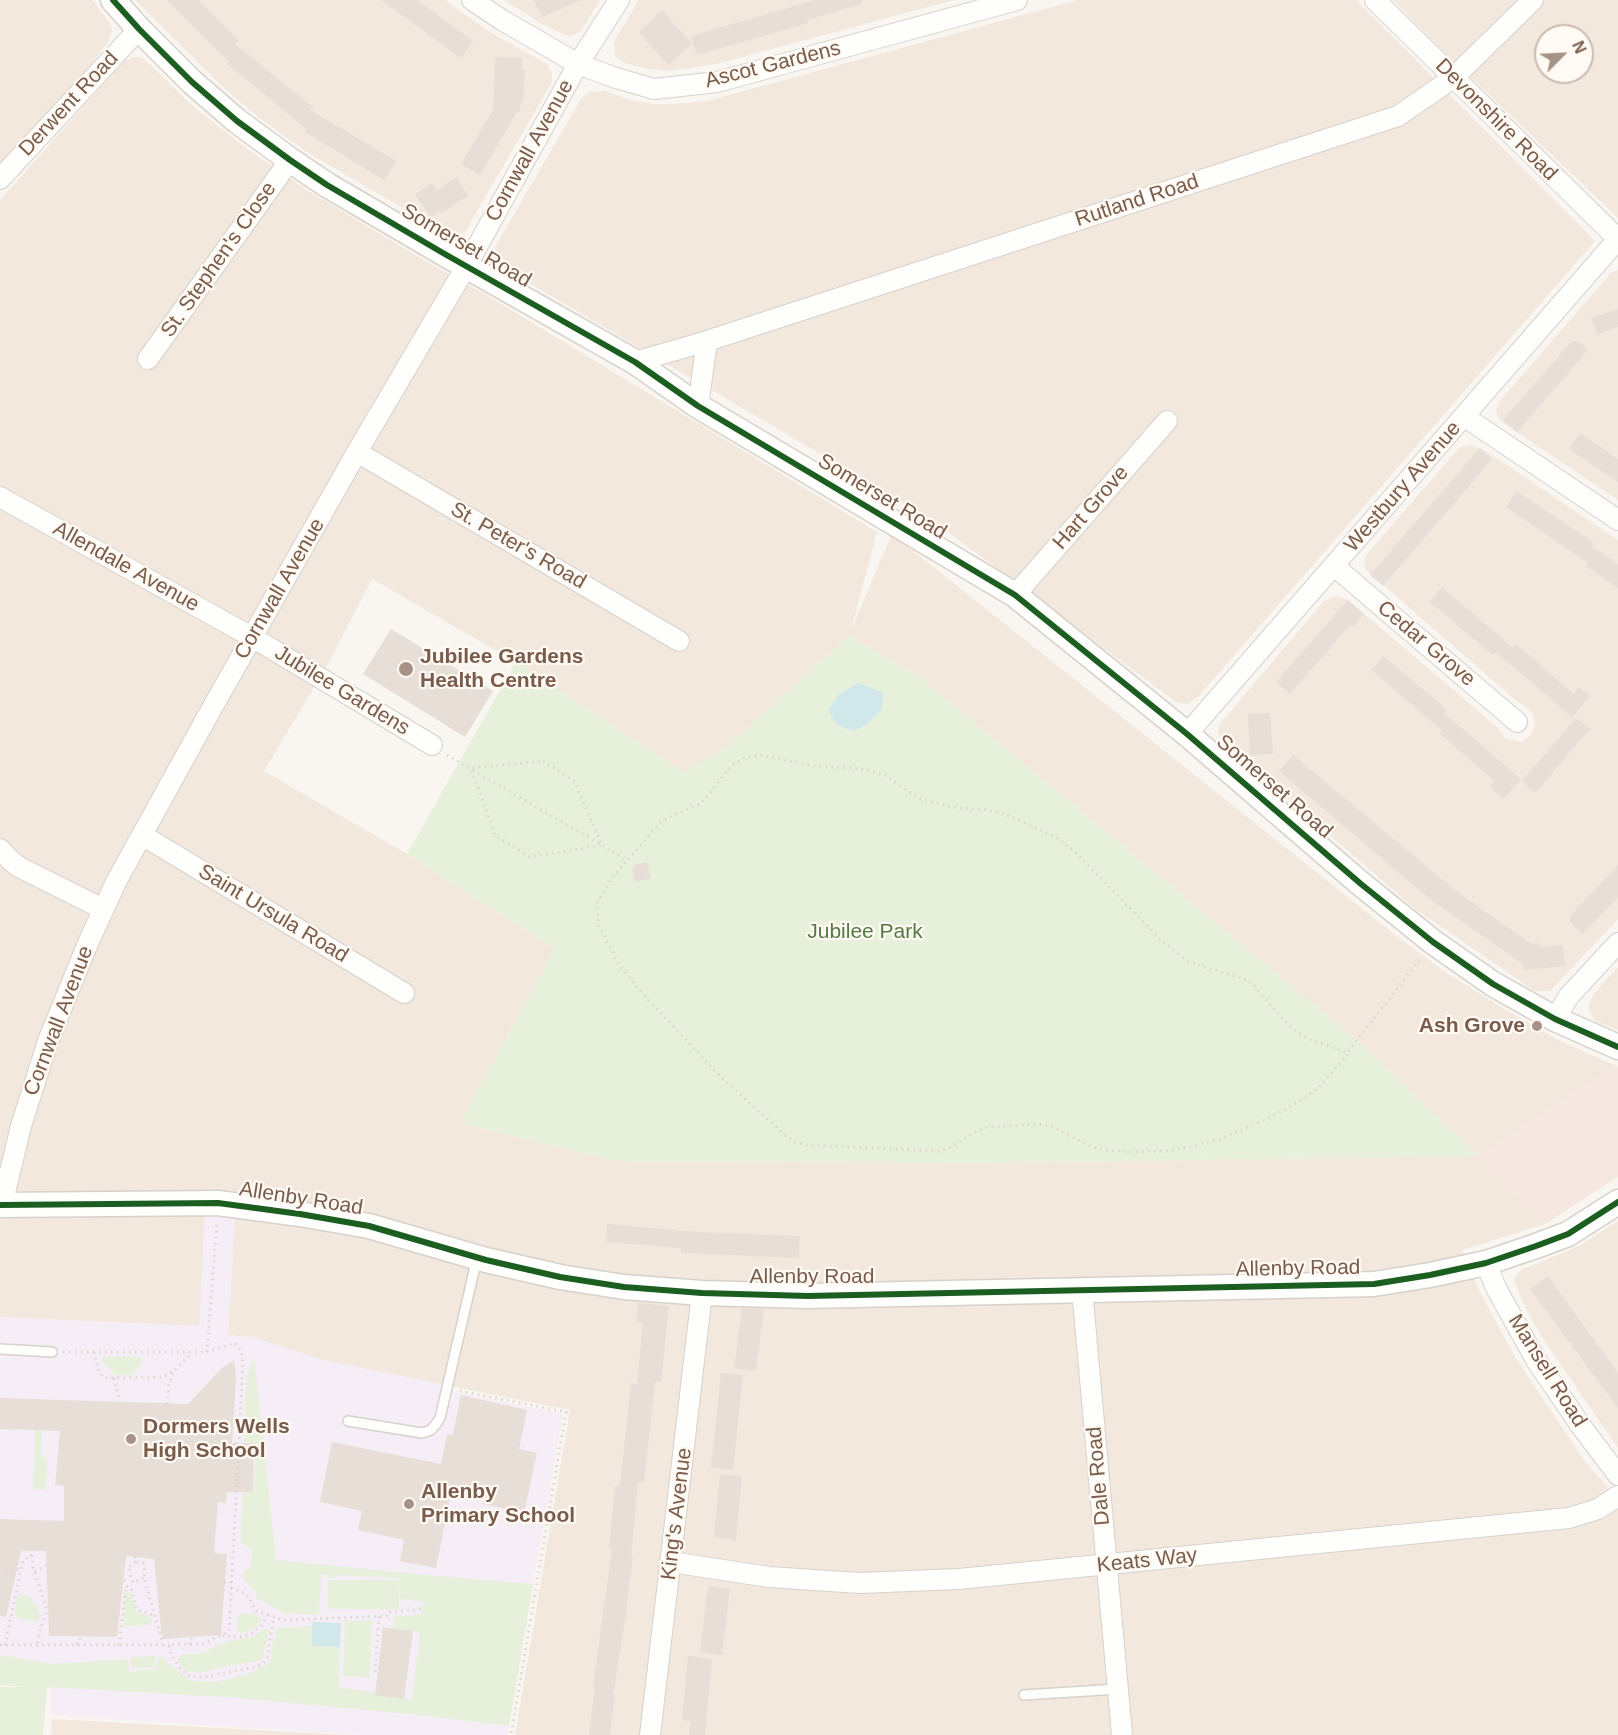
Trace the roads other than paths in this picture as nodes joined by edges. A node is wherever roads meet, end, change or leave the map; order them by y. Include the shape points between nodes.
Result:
1 (113, 0) edge
2 (472, 0) edge
3 (619, 0) edge
4 (1017, 0) edge
5 (1375, 0) edge
6 (1533, 0) edge
7 (139, 29) junction
8 (578, 64) junction
9 (1453, 78) junction
10 (290, 160) junction
11 (0, 179) edge
12 (1618, 239) edge
13 (467, 265) junction
14 (707, 341) junction
15 (148, 359) dead end
16 (635, 362) junction
17 (698, 406) junction
18 (1465, 417) junction
19 (1167, 421) dead end
20 (357, 452) junction
21 (2, 503) edge
22 (1618, 520) edge
23 (1334, 566) junction
24 (1015, 595) junction
25 (252, 637) junction
26 (679, 641) dead end
27 (1517, 722) dead end
28 (1187, 734) junction
29 (432, 745) road end
30 (142, 835) junction
31 (0, 849) edge
32 (103, 909) junction
33 (1618, 943) edge
34 (404, 993) dead end
35 (1555, 1019) junction
36 (1618, 1047) edge
37 (1618, 1202) edge
38 (1, 1205) edge
39 (477, 1257) junction
40 (1486, 1263) junction
41 (1082, 1289) junction
42 (702, 1293) junction
43 (0, 1349) edge
44 (52, 1352) road end
45 (348, 1421) dead end
46 (1618, 1475) edge
47 (1618, 1496) edge
48 (671, 1562) junction
49 (1107, 1565) junction
50 (1118, 1689) junction
51 (1024, 1695) dead end
52 (650, 1735) edge
53 (1122, 1735) edge

1 - 7 street, Somerset Road
2 - 8 street, Ascot Gardens
3 - 8 street, Cornwall Avenue
4 - 8 street, Ascot Gardens via 717,82 654,89
5 - 9 street, Devonshire Road
6 - 9 street, Rutland Road
7 - 10 street, Somerset Road via 206,95
7 - 11 street, Derwent Road
8 - 13 street, Cornwall Avenue
9 - 12 street, Devonshire Road
9 - 14 street, Rutland Road via 1398,116
10 - 13 street, Somerset Road
10 - 15 street, St. Stephen's Close
12 - 18 street, Westbury Avenue
13 - 16 street, Somerset Road
13 - 20 street, Cornwall Avenue
14 - 16 street, Rutland Road
14 - 17 street
16 - 17 street, Somerset Road
17 - 24 street, Somerset Road
18 - 22 street
18 - 23 street, Westbury Avenue
19 - 24 street, Hart Grove
20 - 25 street, Cornwall Avenue
20 - 26 street, St. Peter's Road
21 - 25 street, Allendale Avenue
23 - 27 street, Cedar Grove
23 - 28 street, Westbury Avenue
24 - 28 street, Somerset Road
25 - 29 street, Jubilee Gardens
25 - 30 street, Cornwall Avenue
28 - 35 street, Somerset Road via 1433,942 1493,984
30 - 32 street, Cornwall Avenue
30 - 34 street, Saint Ursula Road
31 - 32 street via 19,867
32 - 38 street, Cornwall Avenue via 48,1041
33 - 35 street via 1569,996
35 - 36 street, Somerset Road
37 - 40 street, Allenby Road via 1568,1234
38 - 39 street, Allenby Road via 218,1203 369,1226
39 - 42 street, Allenby Road via 560,1277
39 - 45 lane via 436,1425 422,1433
40 - 41 street, Allenby Road via 1374,1284
40 - 46 street, Mansell Road via 1536,1360
41 - 42 street, Allenby Road via 808,1296
41 - 49 street, Dale Road
42 - 48 street, King's Avenue
43 - 44 lane
47 - 49 street, Keats Way via 1598,1509 1569,1518
48 - 49 street, Keats Way via 769,1577 860,1583 959,1579
48 - 52 street, King's Avenue
49 - 50 street, Dale Road
50 - 51 lane
50 - 53 street, Dale Road

